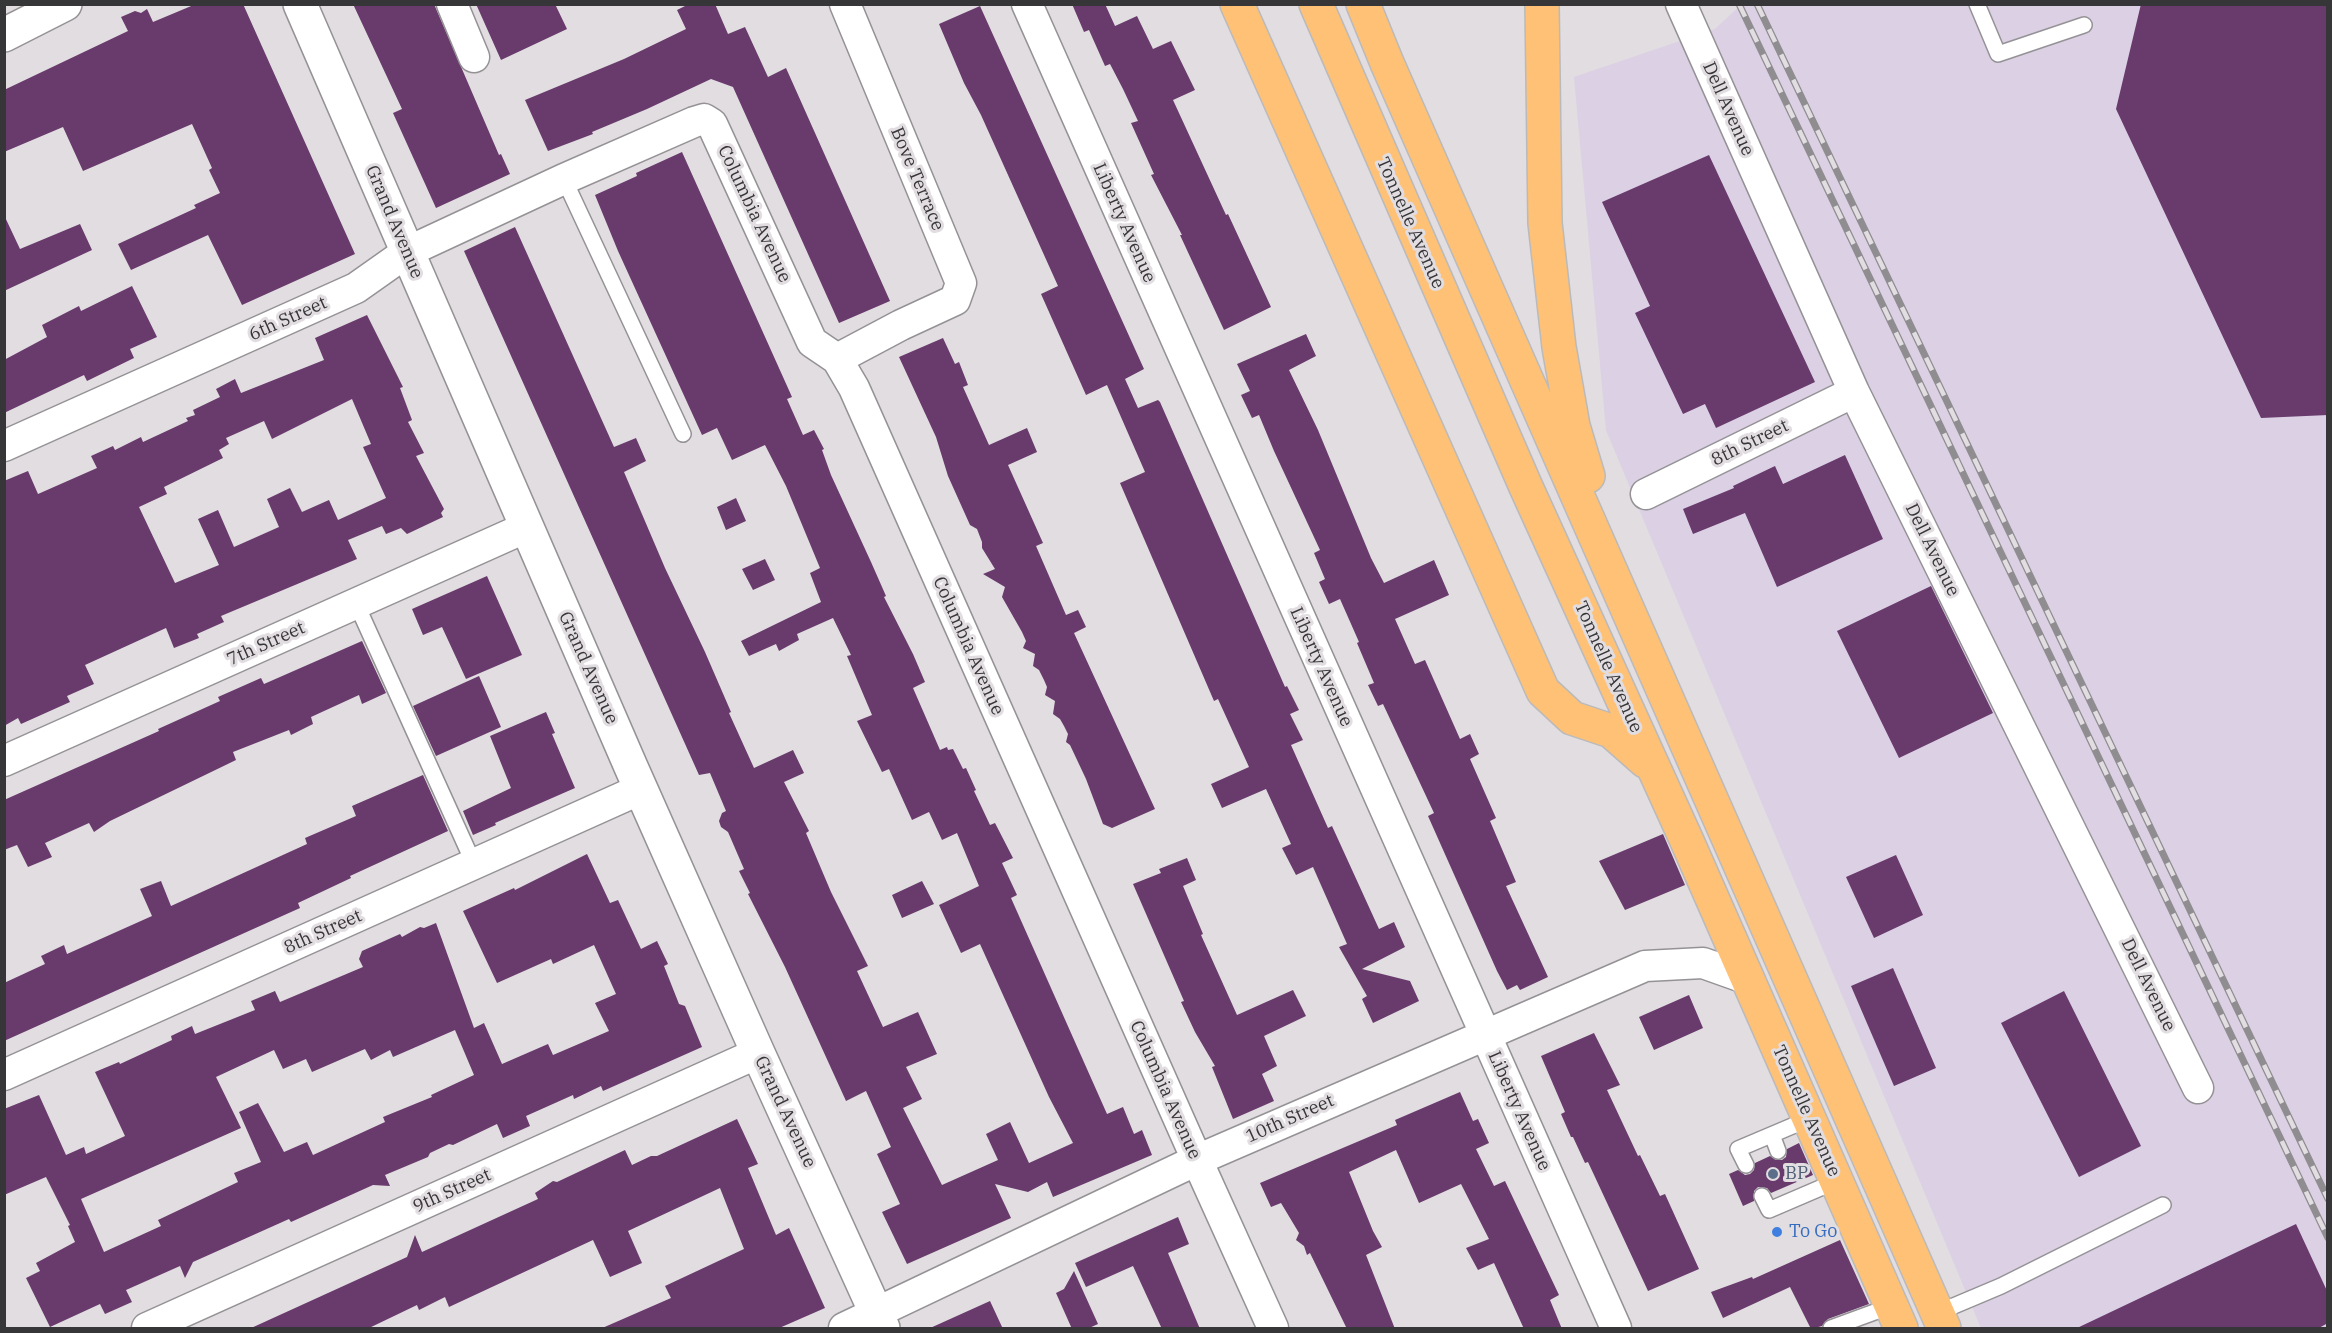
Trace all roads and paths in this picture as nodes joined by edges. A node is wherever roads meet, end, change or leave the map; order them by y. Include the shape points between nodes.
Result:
1 (65, 4) edge
2 (300, 4) edge
3 (452, 4) edge
4 (844, 4) edge
5 (1027, 4) edge
6 (1238, 4) edge
7 (1316, 4) edge
8 (1542, 4) edge
9 (1681, 4) edge
10 (1977, 4) edge
11 (1363, 5) edge
12 (2084, 25) dead end
13 (4, 35) edge
14 (474, 57) dead end
15 (564, 179) junction
16 (407, 252) junction
17 (837, 359) junction
18 (1854, 392) junction
19 (683, 434) dead end
20 (4, 446) edge
21 (1647, 494) dead end
22 (527, 527) junction
23 (1603, 554) junction
24 (356, 603) junction
25 (4, 761) edge
26 (1654, 768) junction
27 (641, 789) junction
28 (474, 864) junction
29 (1748, 979) junction
30 (1484, 1034) junction
31 (758, 1053) junction
32 (1785, 1063) junction
33 (4, 1075) edge
34 (2198, 1088) dead end
35 (1797, 1124) junction
36 (1772, 1135) junction
37 (1778, 1151) dead end
38 (1197, 1161) junction
39 (1746, 1165) dead end
40 (1792, 1183) dead end
41 (1826, 1186) junction
42 (1762, 1196) dead end
43 (1799, 1197) junction
44 (2163, 1205) dead end
45 (1850, 1213) junction
46 (1896, 1317) edge
47 (880, 1321) edge
48 (1941, 1321) edge
49 (147, 1329) edge
50 (844, 1329) edge
51 (1274, 1329) edge
52 (1616, 1329) edge
53 (1831, 1329) edge

1 - 13 street
2 - 16 street, Grand Avenue
3 - 14 street
4 - 17 street, Bove Terrace via 961,283 955,300
5 - 30 street, Liberty Avenue
6 - 26 highway via 1543,691 1572,717 1611,731
7 - 26 highway, Tonnelle Avenue
8 - 23 highway via 1545,223 1559,347
9 - 18 street, Dell Avenue
10 - 12 lane via 1998,54
11 - 23 highway
15 - 16 street, 6th Street
15 - 17 street, Columbia Avenue via 694,122 704,119 712,124 812,342
15 - 19 lane
16 - 20 street, 6th Street via 356,288
16 - 22 street, Grand Avenue
17 - 38 street, Columbia Avenue via 854,388
18 - 21 street, 8th Street
18 - 34 street, Dell Avenue
22 - 24 street, 7th Street
22 - 27 street, Grand Avenue
23 - 48 highway
24 - 25 street, 7th Street
24 - 28 lane
26 - 29 highway, Tonnelle Avenue
27 - 28 street, 8th Street
27 - 31 street, Grand Avenue
28 - 33 street, 8th Street
29 - 30 street, 10th Street via 1703,963 1645,966
29 - 32 highway, Tonnelle Avenue
30 - 38 street, 10th Street
30 - 52 street, Liberty Avenue
31 - 47 street, Grand Avenue
31 - 49 street, 9th Street
32 - 35 lane via 1771,1070
32 - 45 highway, Tonnelle Avenue
35 - 36 lane
35 - 41 lane
36 - 37 lane
36 - 39 lane via 1738,1149
38 - 47 street, 10th Street
38 - 51 street, Columbia Avenue
40 - 43 lane
41 - 43 lane
41 - 45 lane via 1840,1218
42 - 43 lane via 1769,1210
44 - 48 lane via 2001,1286
45 - 46 highway, Tonnelle Avenue
46 - 53 lane
47 - 50 street, 10th Street

